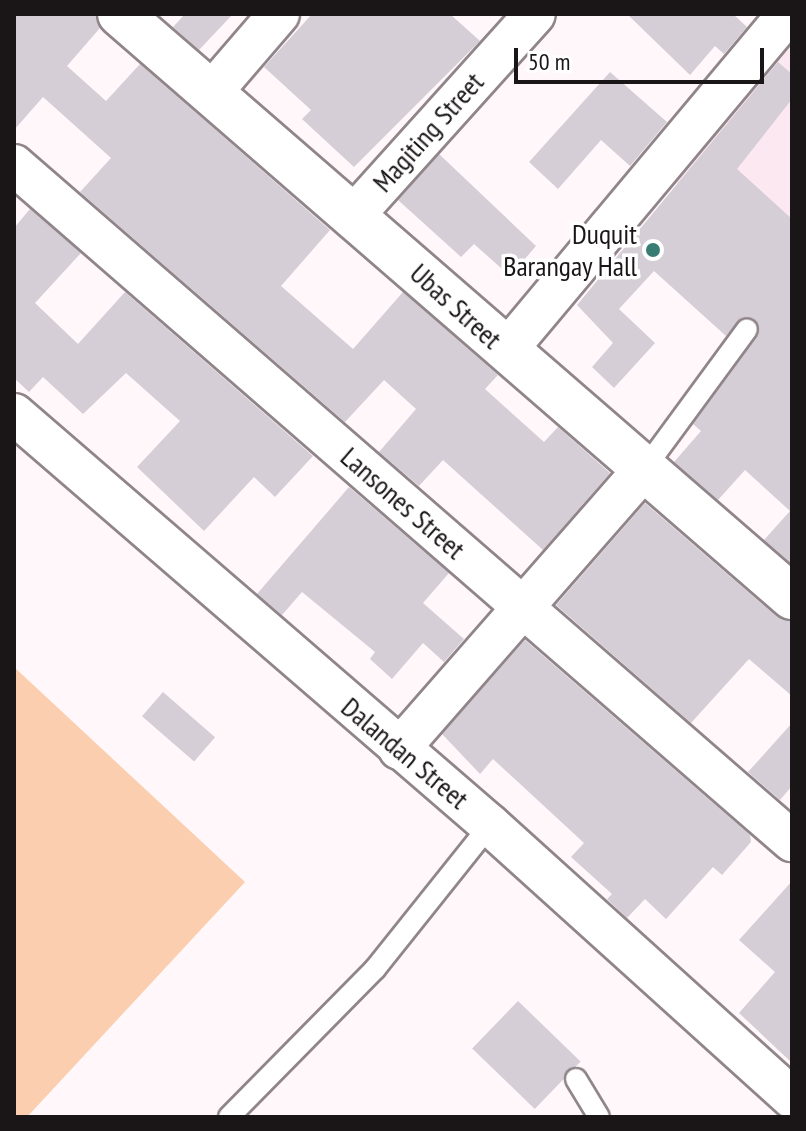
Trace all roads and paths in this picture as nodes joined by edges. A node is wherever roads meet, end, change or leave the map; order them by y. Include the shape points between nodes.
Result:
1 (120, 14) edge
2 (279, 14) edge
3 (535, 14) edge
4 (788, 14) edge
5 (211, 93) junction
6 (14, 165) edge
7 (354, 215) junction
8 (747, 329) dead end
9 (506, 351) junction
10 (14, 414) edge
11 (645, 468) junction
12 (790, 592) edge
13 (521, 604) junction
14 (399, 749) junction
15 (490, 825) junction
16 (792, 841) edge
17 (576, 1079) dead end
18 (792, 1098) edge
19 (229, 1117) edge
20 (599, 1117) edge

1 - 5 street, Ubas Street
2 - 5 street
3 - 7 street, Magiting Street
4 - 9 street
5 - 7 street, Ubas Street
6 - 13 street, Lansones Street
7 - 9 street, Ubas Street
8 - 11 lane
9 - 11 street, Ubas Street
10 - 14 street, Dalandan Street
11 - 12 street, Ubas Street
11 - 13 street
13 - 14 street
13 - 16 street, Lansones Street
14 - 15 street, Dalandan Street
15 - 18 street, Dalandan Street
15 - 19 lane via 375,969
17 - 20 lane

